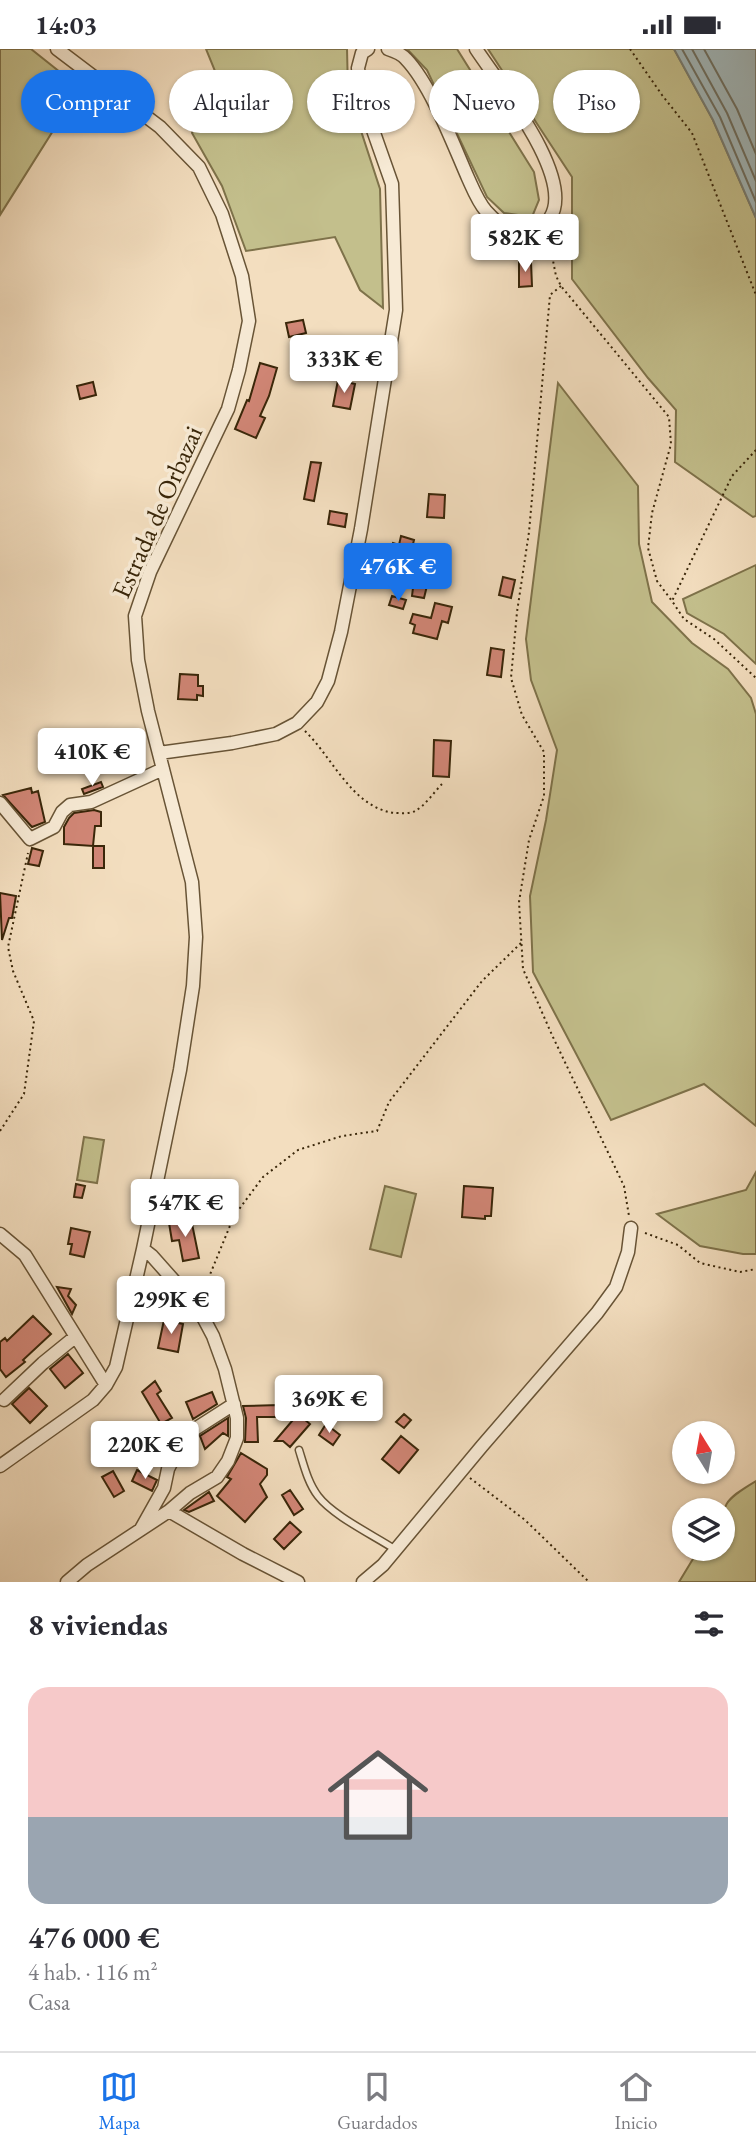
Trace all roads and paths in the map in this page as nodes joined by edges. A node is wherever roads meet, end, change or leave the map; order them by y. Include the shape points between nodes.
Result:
1 (57, 49) edge
2 (368, 49) edge
3 (388, 49) edge
4 (476, 49) edge
5 (630, 49) edge
6 (543, 230) junction
7 (561, 286) junction
8 (756, 295) edge
9 (756, 450) edge
10 (673, 601) junction
11 (756, 678) edge
12 (297, 723) junction
13 (159, 753) junction
14 (163, 769) junction
15 (442, 784) dead end
16 (0, 803) edge
17 (30, 839) junction
18 (522, 943) junction
19 (0, 1131) edge
20 (631, 1228) junction
21 (0, 1234) edge
22 (143, 1249) junction
23 (756, 1269) edge
24 (196, 1308) junction
25 (75, 1338) junction
26 (106, 1385) junction
27 (4, 1401) dead end
28 (234, 1404) junction
29 (299, 1450) dead end
30 (0, 1466) edge
31 (461, 1471) junction
32 (169, 1511) junction
33 (141, 1529) junction
34 (396, 1550) junction
35 (67, 1582) edge
36 (298, 1582) edge
37 (362, 1582) edge
38 (589, 1582) edge

1 - 13 street, Estrada de Orbazai via 160,127 199,167 222,214 242,276 249,321 228,409 150,572 135,616 138,660
2 - 12 street via 358,68 361,96 392,184 396,310 341,632 328,681 317,702
3 - 6 street via 405,57 421,79 482,207 501,228 522,235
4 - 6 street via 553,174 555,212
5 - 8 path via 692,133
6 - 7 path via 551,243
7 - 10 path via 669,417 671,444 652,513 648,548 657,581
7 - 18 path via 550,295 511,678 522,715 544,752 544,796 529,840 519,902
9 - 10 path via 732,476
10 - 11 path via 684,619 714,639
12 - 13 street via 276,734
12 - 15 path via 358,795 380,811 415,811
13 - 14 street, Estrada de Orbazai
14 - 17 street via 91,802 71,805 54,827
14 - 22 street, Estrada de Orbazai via 191,882 196,937 180,1070
16 - 17 street
17 - 19 path via 8,947 34,1021 24,1094
18 - 20 path via 523,969 624,1186
18 - 24 path via 482,981 388,1102 377,1131 298,1150 263,1177 234,1216
20 - 23 path via 678,1245 700,1263 740,1272
20 - 31 street via 616,1287
21 - 25 street via 25,1255
22 - 24 street
22 - 26 street, Estrada de Orbazai via 116,1367
24 - 28 street via 213,1336
25 - 26 street
25 - 27 street
26 - 30 street, Estrada de Orbazai via 93,1400
28 - 32 street via 237,1438 228,1461 217,1477
28 - 33 street via 195,1429 180,1445 164,1488
29 - 34 lane via 312,1485 327,1506
31 - 34 street
31 - 38 path via 525,1520
32 - 33 street
32 - 36 street
33 - 35 street
34 - 37 street

